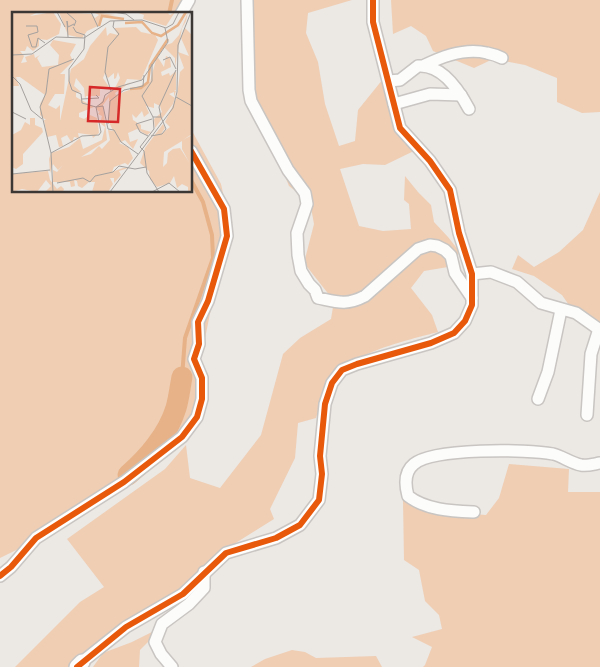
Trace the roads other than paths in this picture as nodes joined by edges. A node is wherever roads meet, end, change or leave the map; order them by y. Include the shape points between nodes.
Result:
1 (189, 0) edge
2 (247, 0) edge
3 (373, 0) edge
4 (182, 12) edge
5 (502, 58) dead end
6 (425, 65) junction
7 (389, 82) junction
8 (461, 95) junction
9 (394, 104) junction
10 (469, 109) dead end
11 (192, 153) edge
12 (472, 274) junction
13 (472, 298) junction
14 (561, 310) junction
15 (599, 329) edge
16 (538, 400) dead end
17 (587, 415) dead end
18 (600, 463) edge
19 (474, 512) dead end
20 (204, 572) junction
21 (0, 576) edge
22 (80, 664) edge
23 (172, 667) edge

1 - 4 street
2 - 13 street via 249,90 288,170 305,193 307,204 297,233 298,255 301,271 318,298 354,302 418,249 430,245 445,250 451,256 455,273
3 - 7 street via 373,22
5 - 6 street via 487,52 464,53
6 - 7 street via 418,66 400,80
6 - 8 street via 432,67
7 - 9 street
8 - 9 street via 430,94
8 - 10 street
9 - 12 street via 400,128 430,161 450,190
11 - 21 street via 224,209 227,236 208,301 198,322 199,344 194,359 202,378 202,399 197,417 182,437 124,482 36,538
12 - 13 street
12 - 14 street via 492,272 517,282 541,303
13 - 20 street via 465,321 454,333 342,370 332,383 325,404 319,500 300,526 276,538 226,553
14 - 15 street via 576,313
14 - 16 street via 548,372
15 - 17 street via 591,354
18 - 19 street via 582,465 554,454 502,450 429,457 413,464 406,482 408,496 414,501 448,510
20 - 22 street via 183,594 126,626
20 - 23 street via 204,588 162,624 155,642

